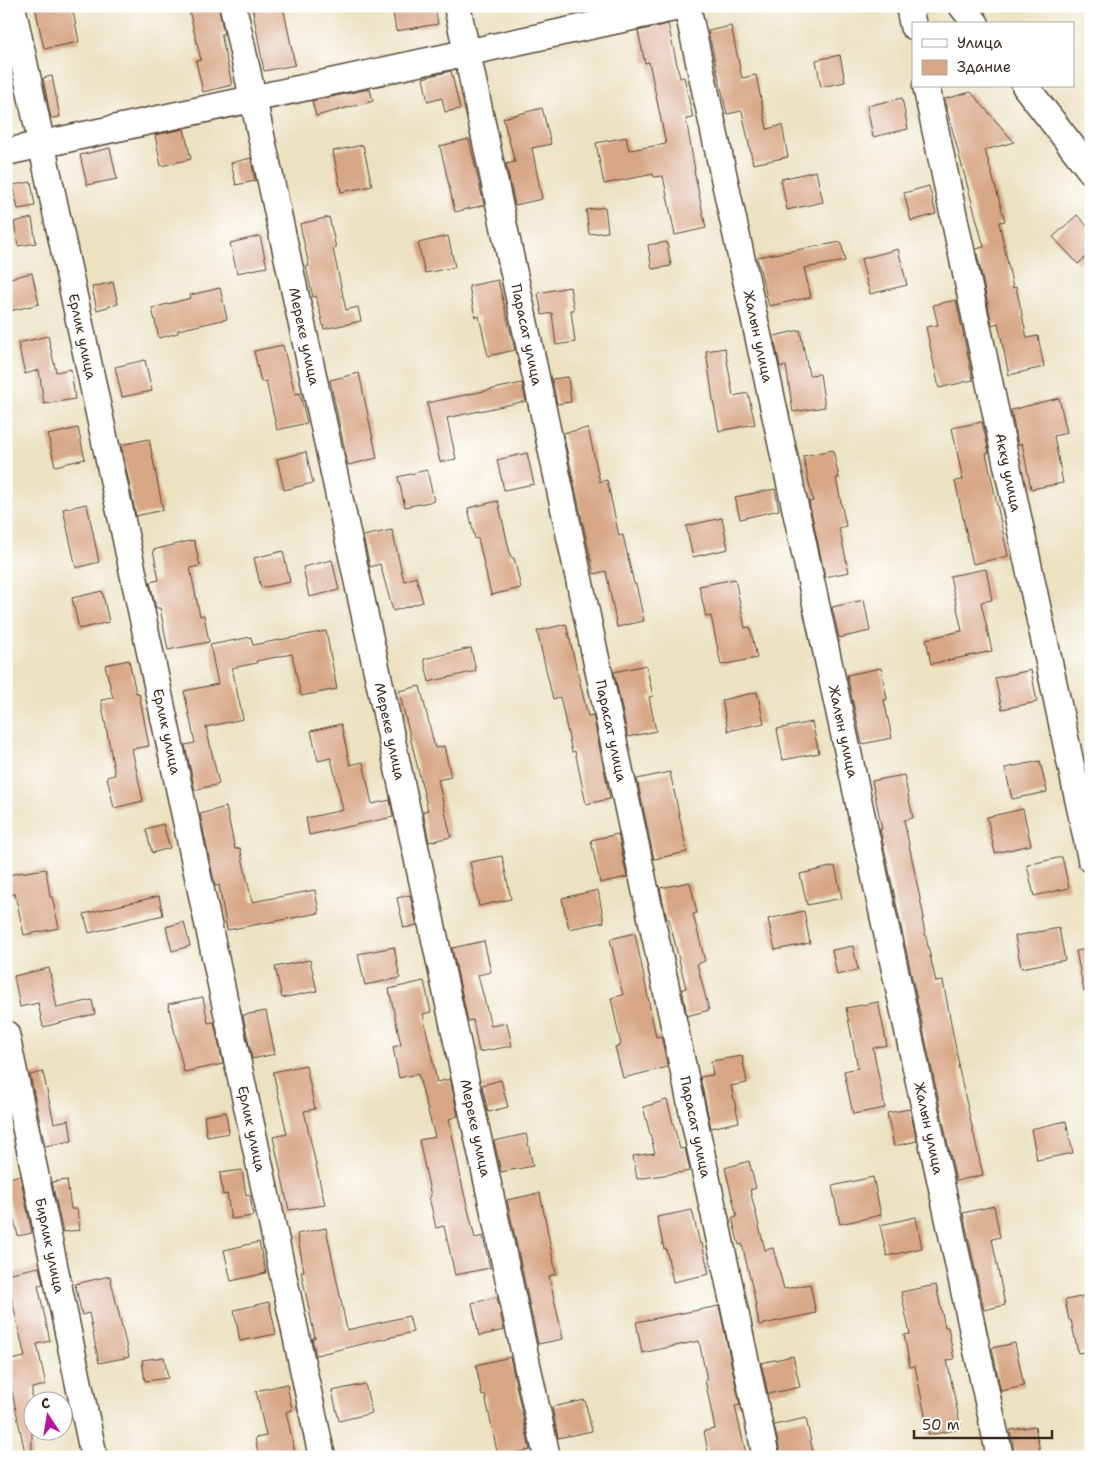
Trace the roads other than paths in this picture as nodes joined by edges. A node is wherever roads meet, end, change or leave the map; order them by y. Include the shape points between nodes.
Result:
1 (12, 6) edge
2 (233, 6) edge
3 (457, 6) edge
4 (685, 6) edge
5 (909, 6) edge
6 (962, 6) edge
7 (912, 22) edge
8 (974, 22) edge
9 (467, 53) junction
10 (926, 88) edge
11 (1027, 88) edge
12 (253, 99) junction
13 (42, 144) junction
14 (6, 152) edge
15 (1091, 171) edge
16 (1091, 859) edge
17 (6, 1034) edge
18 (94, 1457) edge
19 (322, 1457) edge
20 (548, 1457) edge
21 (766, 1457) edge
22 (1000, 1457) edge

1 - 13 street, Ерлик улица
2 - 12 street, Мереке улица
3 - 9 street, Парасат улица
4 - 9 street
4 - 22 street, Жалын улица
5 - 7 street
6 - 8 street
9 - 12 street
9 - 21 street, Парасат улица
10 - 16 street, Акку улица
11 - 15 street
12 - 13 street
12 - 20 street, Мереке улица
13 - 14 street
13 - 19 street, Ерлик улица
17 - 18 street, Бирлик улица

